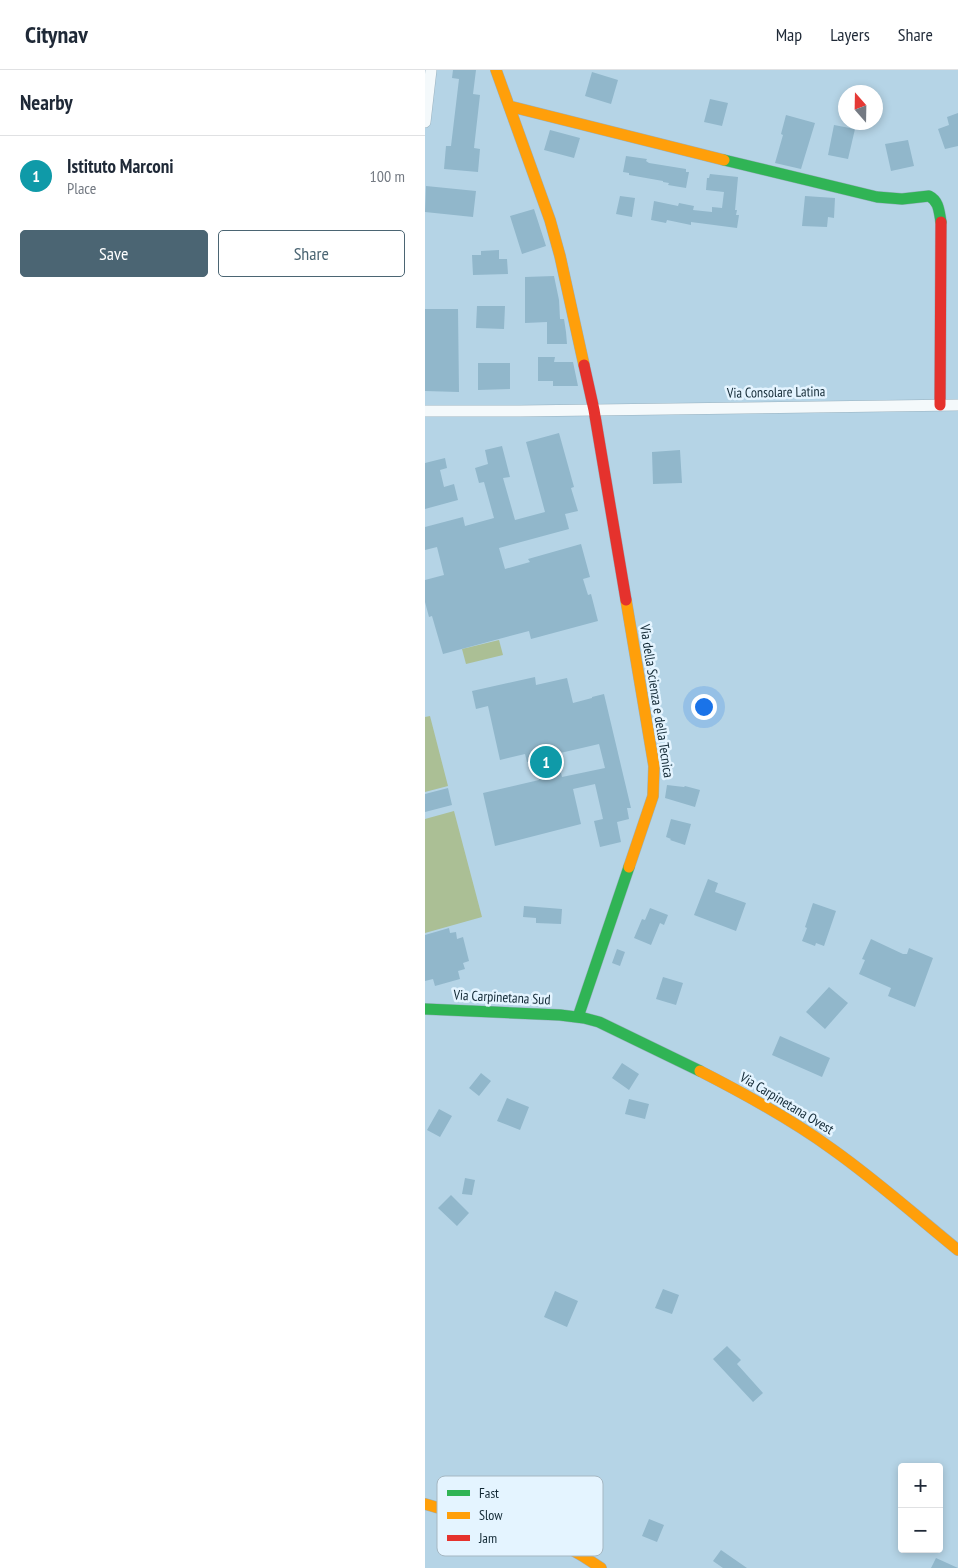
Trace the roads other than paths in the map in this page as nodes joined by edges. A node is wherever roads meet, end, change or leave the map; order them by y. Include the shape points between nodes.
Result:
1 (431, 70) edge
2 (495, 70) edge
3 (509, 106) junction
4 (425, 122) edge
5 (958, 404) edge
6 (940, 405) junction
7 (594, 410) junction
8 (425, 411) edge
9 (425, 1009) edge
10 (578, 1017) junction
11 (958, 1250) edge
12 (582, 1556) edge
13 (601, 1568) edge

1 - 4 street
2 - 3 street
3 - 6 street via 859,194 897,200 923,195 932,197 939,206 941,227
3 - 7 street via 555,240
5 - 6 street, Via Consolare Latina
6 - 7 street, Via Consolare Latina
7 - 8 street, Via Consolare Latina
7 - 10 street, Via della Scienza e della Tecnica via 654,766 654,790
9 - 10 street, Via Carpinetana Sud
10 - 11 street, Via Carpinetana Ovest via 607,1026 721,1081 772,1110 845,1158
12 - 13 street

